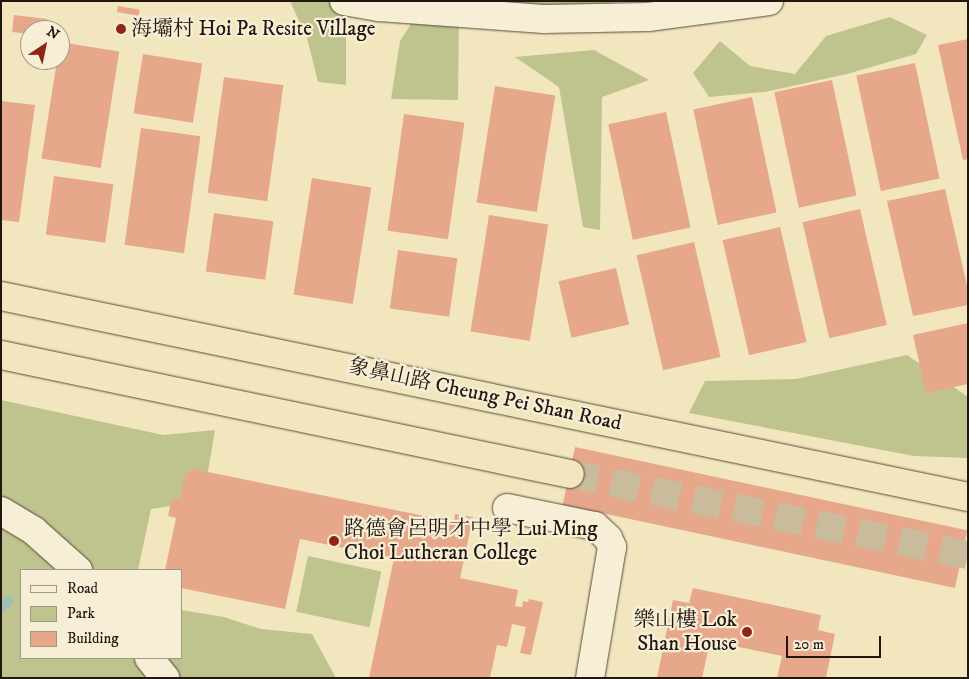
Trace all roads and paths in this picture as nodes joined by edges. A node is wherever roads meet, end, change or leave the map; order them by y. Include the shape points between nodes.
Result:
1 (344, 1) edge
2 (769, 1) edge
3 (1, 296) edge
4 (1, 355) edge
5 (570, 474) tunnel mouth
6 (968, 497) edge
7 (507, 508) dead end
8 (1, 511) edge
9 (77, 569) edge
10 (150, 659) edge
11 (164, 678) edge
12 (590, 678) edge

1 - 2 street via 462,14 597,19
3 - 6 highway, 象鼻山路 Cheung Pei Shan Road
4 - 5 highway
7 - 12 street via 595,526 612,547
8 - 9 street via 34,532
10 - 11 street

